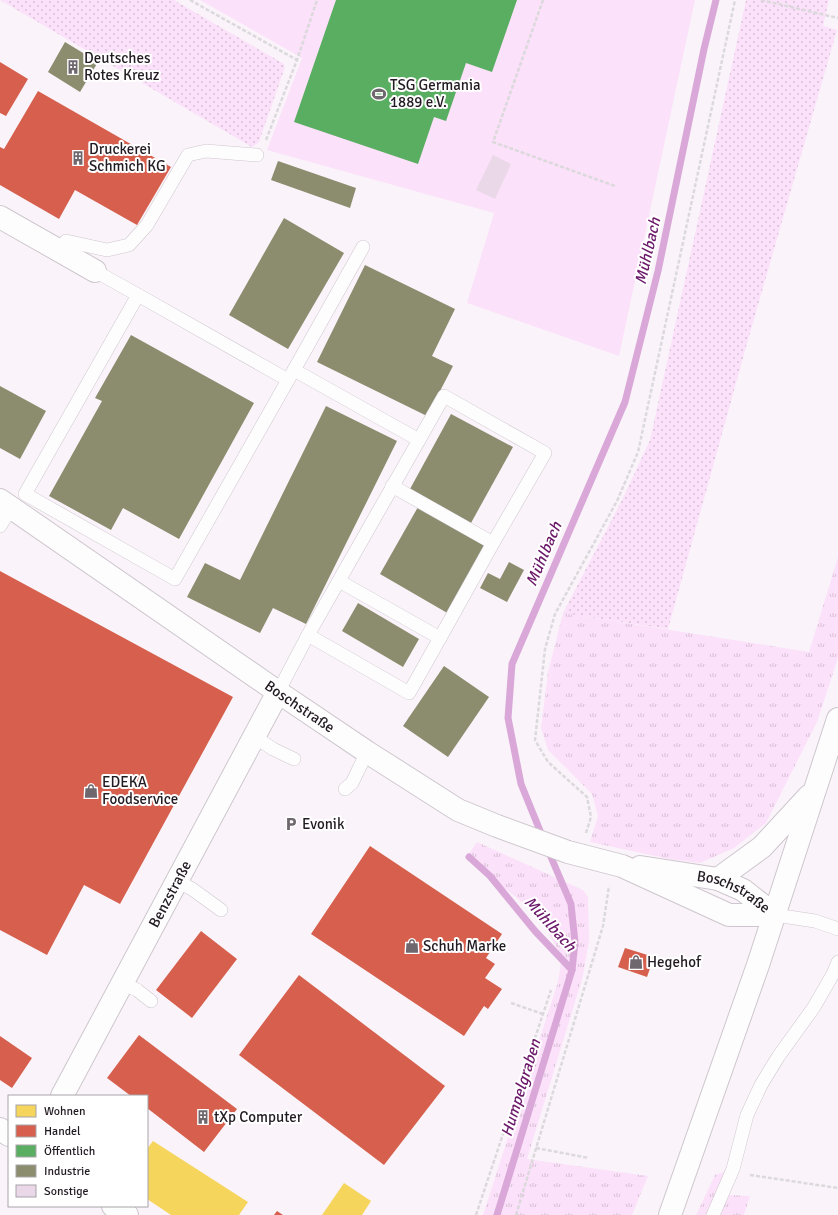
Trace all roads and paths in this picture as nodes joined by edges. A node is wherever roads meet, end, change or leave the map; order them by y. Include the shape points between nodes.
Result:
1 (190, 0) edge
2 (317, 0) edge
3 (543, 0) edge
4 (735, 0) edge
5 (761, 0) edge
6 (838, 18) edge
7 (297, 60) junction
8 (257, 155) joint
9 (616, 186) dead end
10 (0, 217) edge
11 (363, 247) dead end
12 (57, 251) junction
13 (95, 271) joint
14 (138, 295) junction
15 (291, 375) junction
16 (418, 440) junction
17 (392, 486) junction
18 (4, 511) edge
19 (493, 543) junction
20 (339, 581) junction
21 (308, 635) junction
22 (440, 638) junction
23 (278, 692) junction
24 (838, 719) edge
25 (254, 737) junction
26 (367, 752) junction
27 (294, 760) dead end
28 (345, 789) dead end
29 (813, 792) junction
30 (574, 853) junction
31 (617, 865) junction
32 (718, 879) junction
33 (177, 881) junction
34 (221, 910) dead end
35 (775, 914) junction
36 (838, 929) edge
37 (838, 962) edge
38 (122, 984) junction
39 (551, 990) dead end
40 (151, 1001) dead end
41 (511, 1003) dead end
42 (543, 1014) junction
43 (63, 1095) edge
44 (536, 1148) junction
45 (589, 1158) dead end
46 (733, 1169) junction
47 (838, 1188) edge
48 (115, 1207) edge
49 (127, 1215) edge
50 (476, 1215) edge
51 (516, 1215) edge
52 (670, 1215) edge
53 (712, 1215) edge

1 - 7 path
2 - 7 path
3 - 9 path via 493,142
4 - 30 path via 638,452 617,501 555,614 545,649 535,740 548,762 587,797 591,817
5 - 6 path
7 - 8 path via 263,147
8 - 12 lane via 206,151 188,155 147,225 129,245 106,250 66,241
10 - 12 street
11 - 15 lane
12 - 13 street
13 - 14 lane
14 - 15 lane
14 - 15 lane via 25,494 175,579
15 - 16 lane
16 - 17 lane
16 - 19 lane via 444,396 545,452
17 - 19 lane
17 - 20 lane
18 - 23 street, Boschstraße
19 - 22 lane
20 - 21 lane
20 - 22 lane
21 - 22 lane via 409,692
21 - 23 lane
23 - 25 street, Benzstraße
23 - 26 street, Boschstraße
24 - 29 street
25 - 27 lane
25 - 33 street, Benzstraße
26 - 28 lane via 352,783
26 - 30 street, Boschstraße via 458,810
29 - 32 street via 762,847
29 - 35 street
30 - 31 street, Boschstraße
31 - 32 street, Boschstraße
31 - 35 street, Boschstraße via 729,915
31 - 44 path via 603,926
32 - 35 street, Boschstraße via 744,890
33 - 34 lane
33 - 38 street, Benzstraße
35 - 36 lane via 815,921
35 - 52 street
37 - 46 lane via 814,1006 761,1085 747,1115
38 - 40 lane via 137,990
38 - 43 street, Benzstraße
39 - 42 path
41 - 42 path
42 - 50 path
44 - 45 path
44 - 51 path
46 - 47 path via 750,1175
46 - 53 lane
48 - 49 street

